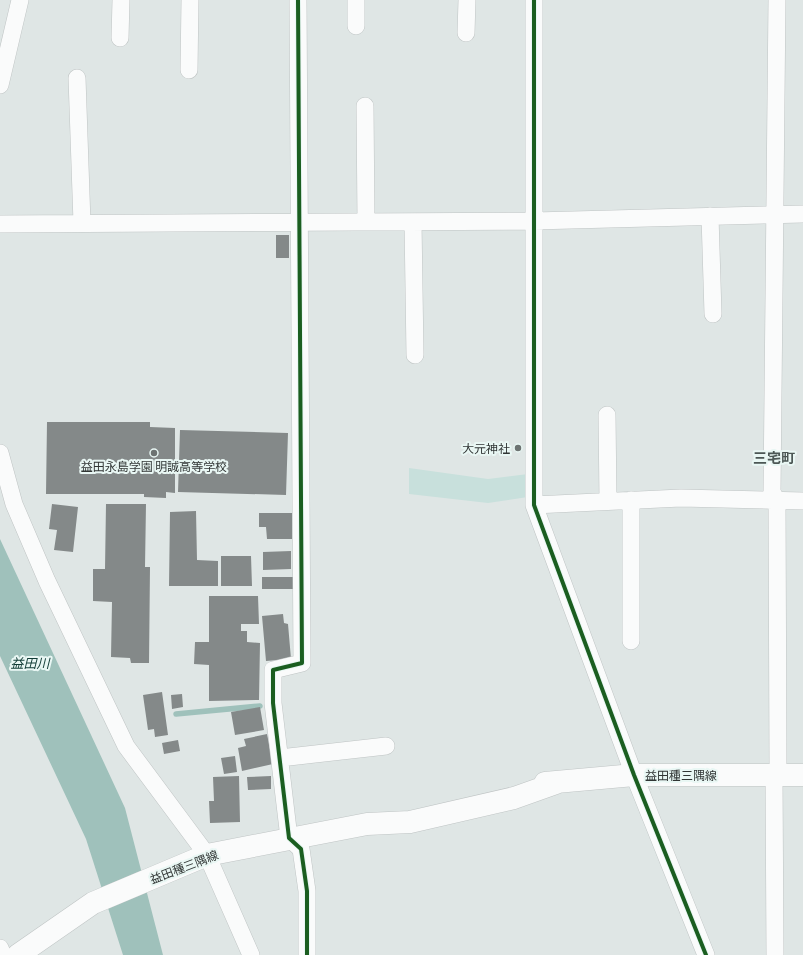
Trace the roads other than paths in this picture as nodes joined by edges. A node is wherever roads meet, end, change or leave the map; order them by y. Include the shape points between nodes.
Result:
1 (20, 0) edge
2 (121, 0) edge
3 (190, 0) edge
4 (298, 0) edge
5 (356, 0) edge
6 (467, 0) edge
7 (534, 0) edge
8 (777, 0) edge
9 (356, 26) dead end
10 (466, 33) dead end
11 (120, 38) dead end
12 (189, 70) dead end
13 (77, 78) dead end
14 (0, 85) edge
15 (365, 106) dead end
16 (774, 214) junction
17 (803, 214) edge
18 (710, 216) junction
19 (534, 221) junction
20 (300, 222) junction
21 (366, 222) junction
22 (413, 222) junction
23 (82, 223) junction
24 (0, 224) edge
25 (714, 314) dead end
26 (415, 355) dead end
27 (607, 415) dead end
28 (0, 453) edge
29 (630, 500) junction
30 (608, 501) junction
31 (777, 501) junction
32 (803, 501) edge
33 (534, 504) junction
34 (631, 641) dead end
35 (386, 746) dead end
36 (280, 758) junction
37 (634, 775) junction
38 (774, 775) junction
39 (803, 775) edge
40 (289, 838) junction
41 (207, 855) junction
42 (0, 948) edge
43 (3, 955) edge
44 (18, 955) edge
45 (251, 955) edge
46 (307, 955) edge
47 (706, 955) edge
48 (775, 955) edge

1 - 14 street
2 - 11 street
3 - 12 street
4 - 20 street
5 - 9 street
6 - 10 street
7 - 19 street
8 - 16 street
13 - 23 street
15 - 21 street
16 - 17 street
16 - 18 street
16 - 31 street via 772,492
18 - 19 street
18 - 25 street
19 - 22 street
19 - 33 street
20 - 21 street
20 - 23 street
20 - 36 street via 302,664 273,670 273,703
21 - 22 street
22 - 26 street
23 - 24 street
27 - 30 street
28 - 41 street via 14,504 126,746
29 - 30 street
29 - 31 street via 681,498
29 - 34 street
30 - 33 street
31 - 32 street
31 - 38 street via 778,767
33 - 37 street
35 - 36 street
36 - 40 street
37 - 38 main road, 益田種三隅線
37 - 40 main road, 益田種三隅線 via 513,787 408,811 367,824
37 - 47 street
38 - 39 main road, 益田種三隅線
38 - 48 street
40 - 41 main road, 益田種三隅線
40 - 46 street via 301,849 307,890
41 - 44 main road, 益田種三隅線 via 93,903
41 - 45 street
42 - 43 street

